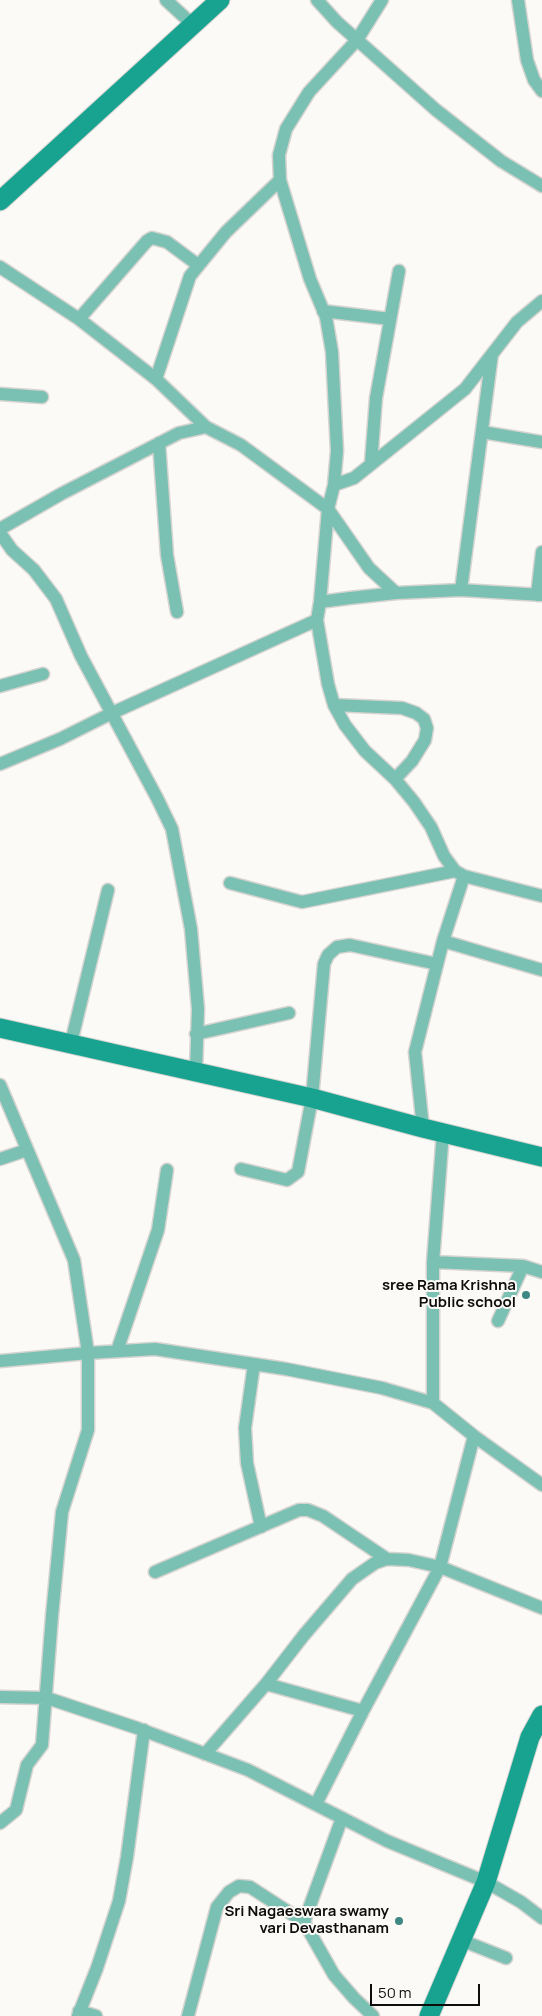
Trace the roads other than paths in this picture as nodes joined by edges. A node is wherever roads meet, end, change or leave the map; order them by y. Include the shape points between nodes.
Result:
1 (166, 0) edge
2 (220, 0) edge
3 (317, 0) edge
4 (382, 0) edge
5 (515, 0) edge
6 (193, 25) junction
7 (357, 40) junction
8 (542, 91) edge
9 (280, 180) junction
10 (542, 186) edge
11 (0, 201) edge
12 (198, 265) junction
13 (0, 267) edge
14 (399, 271) dead end
15 (542, 301) edge
16 (323, 311) junction
17 (79, 319) junction
18 (390, 319) junction
19 (492, 354) junction
20 (156, 379) junction
21 (0, 394) edge
22 (42, 397) dead end
23 (206, 427) junction
24 (482, 432) junction
25 (542, 442) edge
26 (159, 444) junction
27 (371, 463) junction
28 (334, 485) junction
29 (328, 509) junction
30 (0, 529) edge
31 (0, 533) edge
32 (542, 552) edge
33 (460, 590) junction
34 (396, 593) junction
35 (540, 595) edge
36 (320, 602) junction
37 (177, 612) dead end
38 (316, 620) junction
39 (42, 674) dead end
40 (0, 686) edge
41 (334, 705) junction
42 (112, 713) junction
43 (0, 764) edge
44 (395, 779) junction
45 (459, 874) junction
46 (230, 883) dead end
47 (108, 890) dead end
48 (542, 896) edge
49 (443, 941) junction
50 (437, 964) junction
51 (542, 970) edge
52 (289, 1013) dead end
53 (0, 1028) edge
54 (196, 1034) junction
55 (71, 1043) junction
56 (196, 1072) junction
57 (0, 1085) edge
58 (312, 1098) junction
59 (423, 1128) junction
60 (443, 1132) junction
61 (27, 1150) junction
62 (542, 1157) edge
63 (0, 1159) edge
64 (241, 1169) dead end
65 (167, 1170) dead end
66 (433, 1262) junction
67 (523, 1266) junction
68 (542, 1272) edge
69 (498, 1321) dead end
70 (117, 1351) junction
71 (88, 1353) junction
72 (0, 1361) edge
73 (254, 1364) junction
74 (433, 1403) junction
75 (474, 1436) junction
76 (542, 1484) edge
77 (261, 1526) junction
78 (386, 1559) junction
79 (440, 1567) junction
80 (155, 1572) dead end
81 (542, 1608) edge
82 (266, 1684) junction
83 (0, 1697) edge
84 (47, 1698) junction
85 (363, 1711) junction
86 (542, 1715) edge
87 (144, 1730) junction
88 (205, 1754) junction
89 (316, 1804) junction
90 (342, 1818) junction
91 (0, 1823) edge
92 (486, 1882) junction
93 (542, 1918) edge
94 (304, 1922) junction
95 (461, 1940) junction
96 (506, 1958) dead end
97 (79, 2014) edge
98 (96, 2016) edge
99 (188, 2016) edge
100 (372, 2016) edge
101 (429, 2016) edge

1 - 6 street
2 - 6 street
3 - 7 street
4 - 7 street
5 - 8 street via 527,60
6 - 11 street
7 - 9 street via 309,92 286,129 279,155
7 - 10 street via 436,110 501,161
9 - 12 street via 226,232
9 - 16 street
12 - 17 street via 167,242 152,238
12 - 20 street via 181,300
13 - 17 street
14 - 18 street
15 - 19 street via 516,322
16 - 18 street
16 - 28 street via 332,352 337,450
17 - 20 street
18 - 27 street via 376,398
19 - 24 street
19 - 27 street via 465,388
20 - 23 street
21 - 22 street
23 - 26 street via 179,432
23 - 29 street via 241,445
24 - 25 street
24 - 33 street
26 - 30 street
26 - 37 street via 167,555
27 - 28 street via 354,478
28 - 29 street
29 - 34 street via 369,568
29 - 36 street
31 - 42 street via 56,599 81,656
32 - 35 street
33 - 34 street
33 - 35 street
34 - 36 street
36 - 38 street
38 - 41 street
38 - 42 street
39 - 40 street
41 - 44 street via 365,752
41 - 44 street via 402,708 424,719 427,728 425,740
42 - 43 street
42 - 54 street via 172,829 191,929 198,1009
44 - 45 street via 431,827 444,856
45 - 46 street via 302,902
45 - 48 street
45 - 49 street
47 - 55 street
49 - 50 street
49 - 51 street
50 - 58 street via 350,945 337,947 328,955 324,964
50 - 59 street via 415,1052
52 - 54 street
53 - 55 street
54 - 56 street
55 - 56 street
56 - 58 street
57 - 61 street
58 - 59 street
58 - 64 street via 298,1172 287,1180
59 - 60 street
60 - 62 street
60 - 66 street
61 - 63 street
61 - 71 street via 74,1260
65 - 70 street via 158,1230
66 - 67 street
66 - 74 street
67 - 68 street
67 - 69 street
70 - 71 street
70 - 73 street via 155,1349
71 - 72 street
71 - 84 street via 88,1430 62,1512
73 - 74 street via 382,1388
73 - 77 street via 245,1428 247,1463
74 - 75 street
75 - 76 street
75 - 79 street
77 - 78 street via 298,1510 308,1510 323,1516
77 - 80 street
78 - 79 street
78 - 82 street via 352,1578
79 - 81 street
79 - 85 street
82 - 85 street
82 - 88 street
83 - 84 street
84 - 87 street
84 - 91 street via 42,1745 27,1765 16,1810
85 - 89 street
86 - 92 street via 530,1737
87 - 88 street
87 - 97 street via 119,1900
88 - 89 street via 248,1770
89 - 90 street
90 - 92 street via 387,1841
90 - 94 street
92 - 93 street
92 - 95 street
94 - 99 street via 250,1887 239,1886 229,1892 218,1907
94 - 100 street via 334,1975
95 - 96 street
95 - 101 street
97 - 98 street

